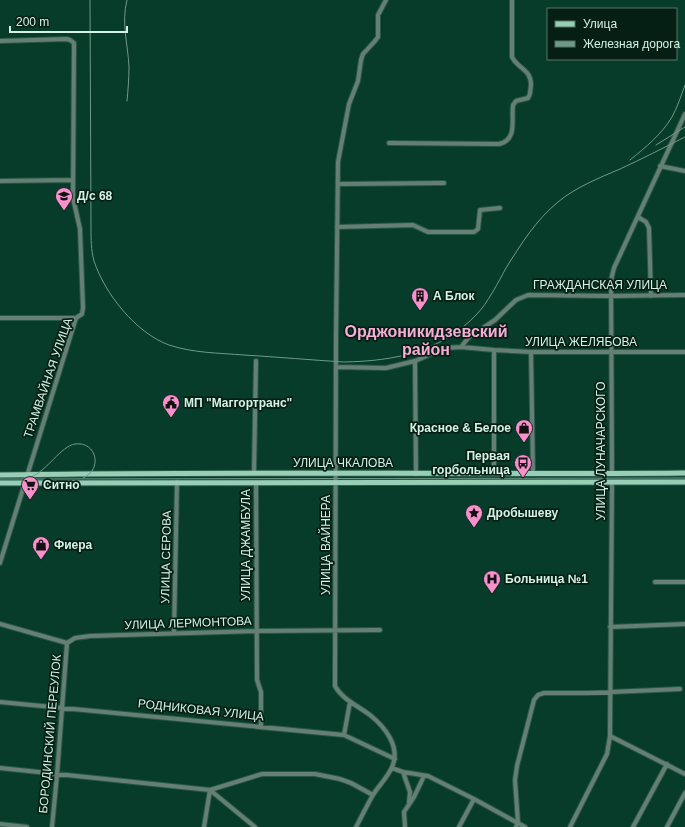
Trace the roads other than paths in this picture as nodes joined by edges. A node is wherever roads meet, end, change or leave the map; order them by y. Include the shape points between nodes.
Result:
1 (386, 0) edge
2 (512, 0) edge
3 (0, 41) edge
4 (685, 114) edge
5 (389, 143) dead end
6 (660, 166) junction
7 (685, 171) edge
8 (73, 180) junction
9 (0, 181) edge
10 (444, 183) dead end
11 (338, 184) junction
12 (500, 208) dead end
13 (638, 217) junction
14 (337, 227) junction
15 (685, 295) edge
16 (610, 296) junction
17 (651, 296) junction
18 (0, 318) edge
19 (76, 318) junction
20 (461, 347) junction
21 (494, 350) junction
22 (531, 352) junction
23 (610, 352) junction
24 (685, 352) edge
25 (256, 360) dead end
26 (415, 361) junction
27 (336, 367) junction
28 (254, 472) junction
29 (336, 473) junction
30 (494, 473) junction
31 (533, 473) junction
32 (685, 473) edge
33 (27, 474) junction
34 (416, 474) junction
35 (612, 474) junction
36 (0, 475) edge
37 (177, 482) junction
38 (685, 482) edge
39 (0, 483) edge
40 (24, 483) junction
41 (256, 483) junction
42 (336, 483) junction
43 (612, 483) junction
44 (0, 563) edge
45 (655, 582) dead end
46 (685, 582) edge
47 (0, 624) edge
48 (685, 624) edge
49 (610, 627) junction
50 (336, 630) junction
51 (380, 630) dead end
52 (256, 631) junction
53 (174, 633) junction
54 (67, 643) junction
55 (680, 689) dead end
56 (610, 691) junction
57 (0, 702) edge
58 (350, 702) junction
59 (62, 707) junction
60 (261, 726) junction
61 (344, 735) junction
62 (610, 736) junction
63 (395, 759) junction
64 (667, 764) junction
65 (0, 768) edge
66 (392, 768) junction
67 (403, 772) junction
68 (685, 774) edge
69 (57, 775) junction
70 (424, 776) junction
71 (210, 790) junction
72 (685, 793) edge
73 (373, 795) junction
74 (474, 799) junction
75 (409, 804) junction
76 (0, 824) edge
77 (517, 825) edge
78 (28, 827) edge
79 (52, 827) edge
80 (204, 827) edge
81 (255, 827) edge
82 (356, 827) edge
83 (405, 827) edge
84 (459, 827) edge
85 (525, 827) edge
86 (570, 827) edge
87 (633, 827) edge
88 (667, 827) edge

1 - 11 street, УЛИЦА ВАЙНЕРА via 378,15 378,36 363,54 358,81 349,104 338,162
2 - 5 street via 512,57 529,76 531,87 528,98 516,101 513,105 512,130 508,140 499,144
3 - 8 street, ТРАМВАЙНАЯ УЛИЦА via 72,41
4 - 6 street, УЛИЦА ЛУНАЧАРСКОГО
6 - 7 street
6 - 13 street, УЛИЦА ЛУНАЧАРСКОГО
8 - 9 street
8 - 19 street, ТРАМВАЙНАЯ УЛИЦА via 73,198 80,230 83,308 82,314
10 - 11 street
11 - 14 street, УЛИЦА ВАЙНЕРА
12 - 14 street via 480,210 478,229 474,232 428,232 413,225
13 - 16 street, УЛИЦА ЛУНАЧАРСКОГО via 614,268
13 - 17 street via 648,224
14 - 27 street, УЛИЦА ВАЙНЕРА
15 - 17 street, ГРАЖДАНСКАЯ УЛИЦА
16 - 17 street, ГРАЖДАНСКАЯ УЛИЦА
16 - 20 street, ГРАЖДАНСКАЯ УЛИЦА via 522,297 495,320 469,337
16 - 23 street, УЛИЦА ЛУНАЧАРСКОГО
18 - 19 street
19 - 33 street, ТРАМВАЙНАЯ УЛИЦА
20 - 21 street, УЛИЦА ЖЕЛЯБОВА
20 - 26 street, УЛИЦА ЖЕЛЯБОВА via 445,348
21 - 22 street, УЛИЦА ЖЕЛЯБОВА
21 - 30 street
22 - 23 street, УЛИЦА ЖЕЛЯБОВА
22 - 31 street
23 - 24 street, УЛИЦА ЖЕЛЯБОВА
23 - 35 street, УЛИЦА ЛУНАЧАРСКОГО
25 - 28 street, УЛИЦА ДЖАМБУЛА
26 - 27 street, УЛИЦА ЖЕЛЯБОВА via 386,368
26 - 34 street
27 - 29 street, УЛИЦА ВАЙНЕРА
28 - 29 main road, УЛИЦА ЧКАЛОВА
28 - 33 main road, УЛИЦА ЧКАЛОВА
29 - 34 main road, УЛИЦА ЧКАЛОВА
29 - 42 street, УЛИЦА ВАЙНЕРА
30 - 31 main road, УЛИЦА ЧКАЛОВА
30 - 34 main road, УЛИЦА ЧКАЛОВА
31 - 35 main road, УЛИЦА ЧКАЛОВА
32 - 35 main road, УЛИЦА ЧКАЛОВА
33 - 36 main road, УЛИЦА ЧКАЛОВА
33 - 40 street, ТРАМВАЙНАЯ УЛИЦА
35 - 43 main road, УЛИЦА ЛУНАЧАРСКОГО
37 - 40 main road, УЛИЦА ЧКАЛОВА
37 - 41 main road, УЛИЦА ЧКАЛОВА
37 - 53 street, УЛИЦА СЕРОВА
38 - 43 main road, УЛИЦА ЧКАЛОВА
39 - 40 main road, УЛИЦА ЧКАЛОВА
40 - 44 street, ТРАМВАЙНАЯ УЛИЦА
41 - 42 main road, УЛИЦА ЧКАЛОВА
41 - 52 street, УЛИЦА ДЖАМБУЛА
42 - 43 main road, УЛИЦА ЧКАЛОВА
42 - 50 street, УЛИЦА ВАЙНЕРА
43 - 49 street, УЛИЦА ЛУНАЧАРСКОГО
45 - 46 street
47 - 54 street
48 - 49 street
49 - 56 street, УЛИЦА ЛУНАЧАРСКОГО
50 - 51 street, УЛИЦА ЛЕРМОНТОВА
50 - 52 street, УЛИЦА ЛЕРМОНТОВА
50 - 58 street, УЛИЦА ВАЙНЕРА via 335,686
52 - 53 street, УЛИЦА ЛЕРМОНТОВА
52 - 60 street, УЛИЦА ДЖАМБУЛА via 257,680 262,692
53 - 54 street, УЛИЦА ЛЕРМОНТОВА via 86,636
54 - 59 street, БОРОДИНСКИЙ ПЕРЕУЛОК
55 - 56 street
56 - 62 street, УЛИЦА ЛУНАЧАРСКОГО
56 - 77 street via 544,693 535,697 521,746 515,780
57 - 59 street, РОДНИКОВАЯ УЛИЦА
58 - 61 street
58 - 63 street, УЛИЦА ВАЙНЕРА via 386,731 392,741
59 - 60 street, РОДНИКОВАЯ УЛИЦА
59 - 69 street, БОРОДИНСКИЙ ПЕРЕУЛОК
60 - 61 street, РОДНИКОВАЯ УЛИЦА
61 - 63 street, РОДНИКОВАЯ УЛИЦА
62 - 64 street
62 - 86 street, УЛИЦА ЛУНАЧАРСКОГО via 607,754
63 - 66 street, УЛИЦА ВАЙНЕРА
64 - 68 street
64 - 87 street
65 - 69 street
66 - 67 street
66 - 73 street, УЛИЦА ВАЙНЕРА
67 - 70 street
67 - 75 street via 410,792
69 - 71 street
69 - 79 street, БОРОДИНСКИЙ ПЕРЕУЛОК
70 - 74 street
70 - 75 street
71 - 73 street via 262,774 274,773 325,776 351,783
71 - 80 street
71 - 81 street
72 - 88 street
73 - 82 street, УЛИЦА ВАЙНЕРА
74 - 77 street
74 - 84 street
75 - 83 street via 404,812
76 - 78 street
77 - 85 street

